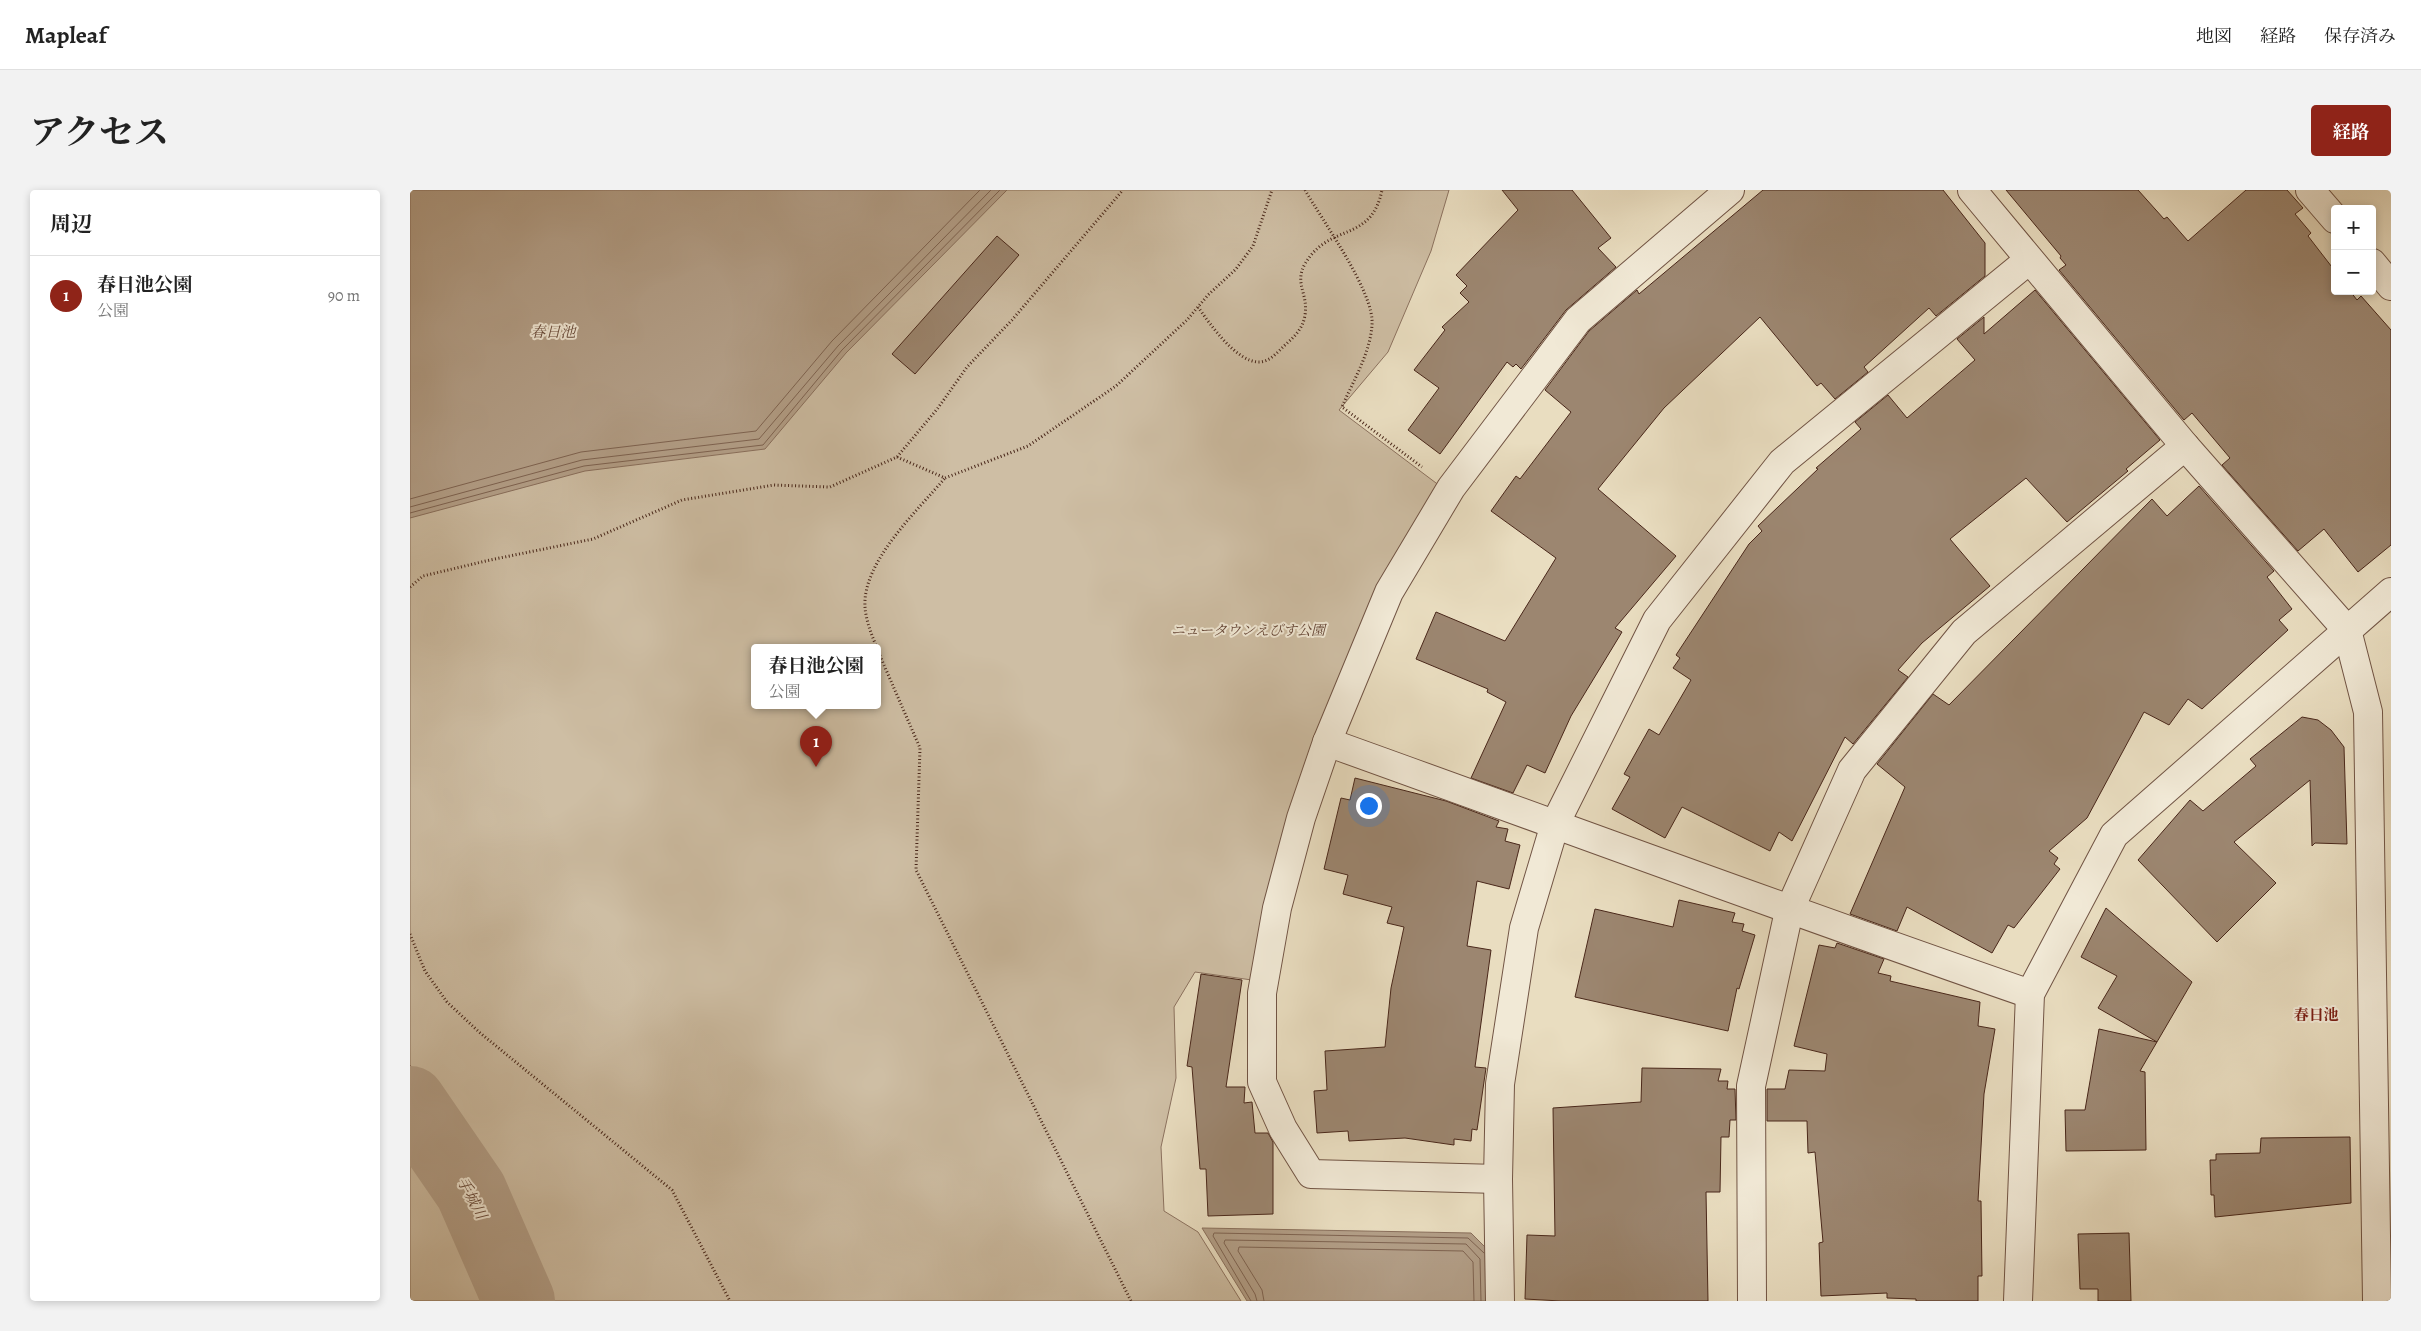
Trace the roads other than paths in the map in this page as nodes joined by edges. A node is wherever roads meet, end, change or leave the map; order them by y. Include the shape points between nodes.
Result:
1 (1730, 190) edge
2 (1972, 190) edge
3 (2310, 190) edge
4 (2331, 214) edge
5 (2029, 260) junction
6 (2376, 268) edge
7 (2391, 286) edge
8 (2185, 446) junction
9 (2391, 592) edge
10 (2347, 630) junction
11 (1327, 742) junction
12 (1555, 824) junction
13 (1789, 911) junction
14 (2030, 994) junction
15 (1498, 1179) junction
16 (1500, 1301) edge
17 (1752, 1301) edge
18 (2018, 1301) edge
19 (2377, 1301) edge

1 - 11 street via 1578,320 1451,488 1389,592
2 - 5 street
3 - 4 street
5 - 8 street
5 - 12 street via 1782,462 1657,620
6 - 7 street
8 - 10 street
8 - 13 street via 1964,632 1852,770
9 - 10 street
10 - 14 street via 2114,834
10 - 19 street via 2368,712
11 - 12 street
11 - 15 street via 1301,818 1276,908 1262,993 1262,1082 1283,1129 1311,1174
12 - 13 street
12 - 15 street via 1524,928 1500,1084
13 - 14 street
13 - 17 street via 1752,1086
14 - 18 street
15 - 16 street

